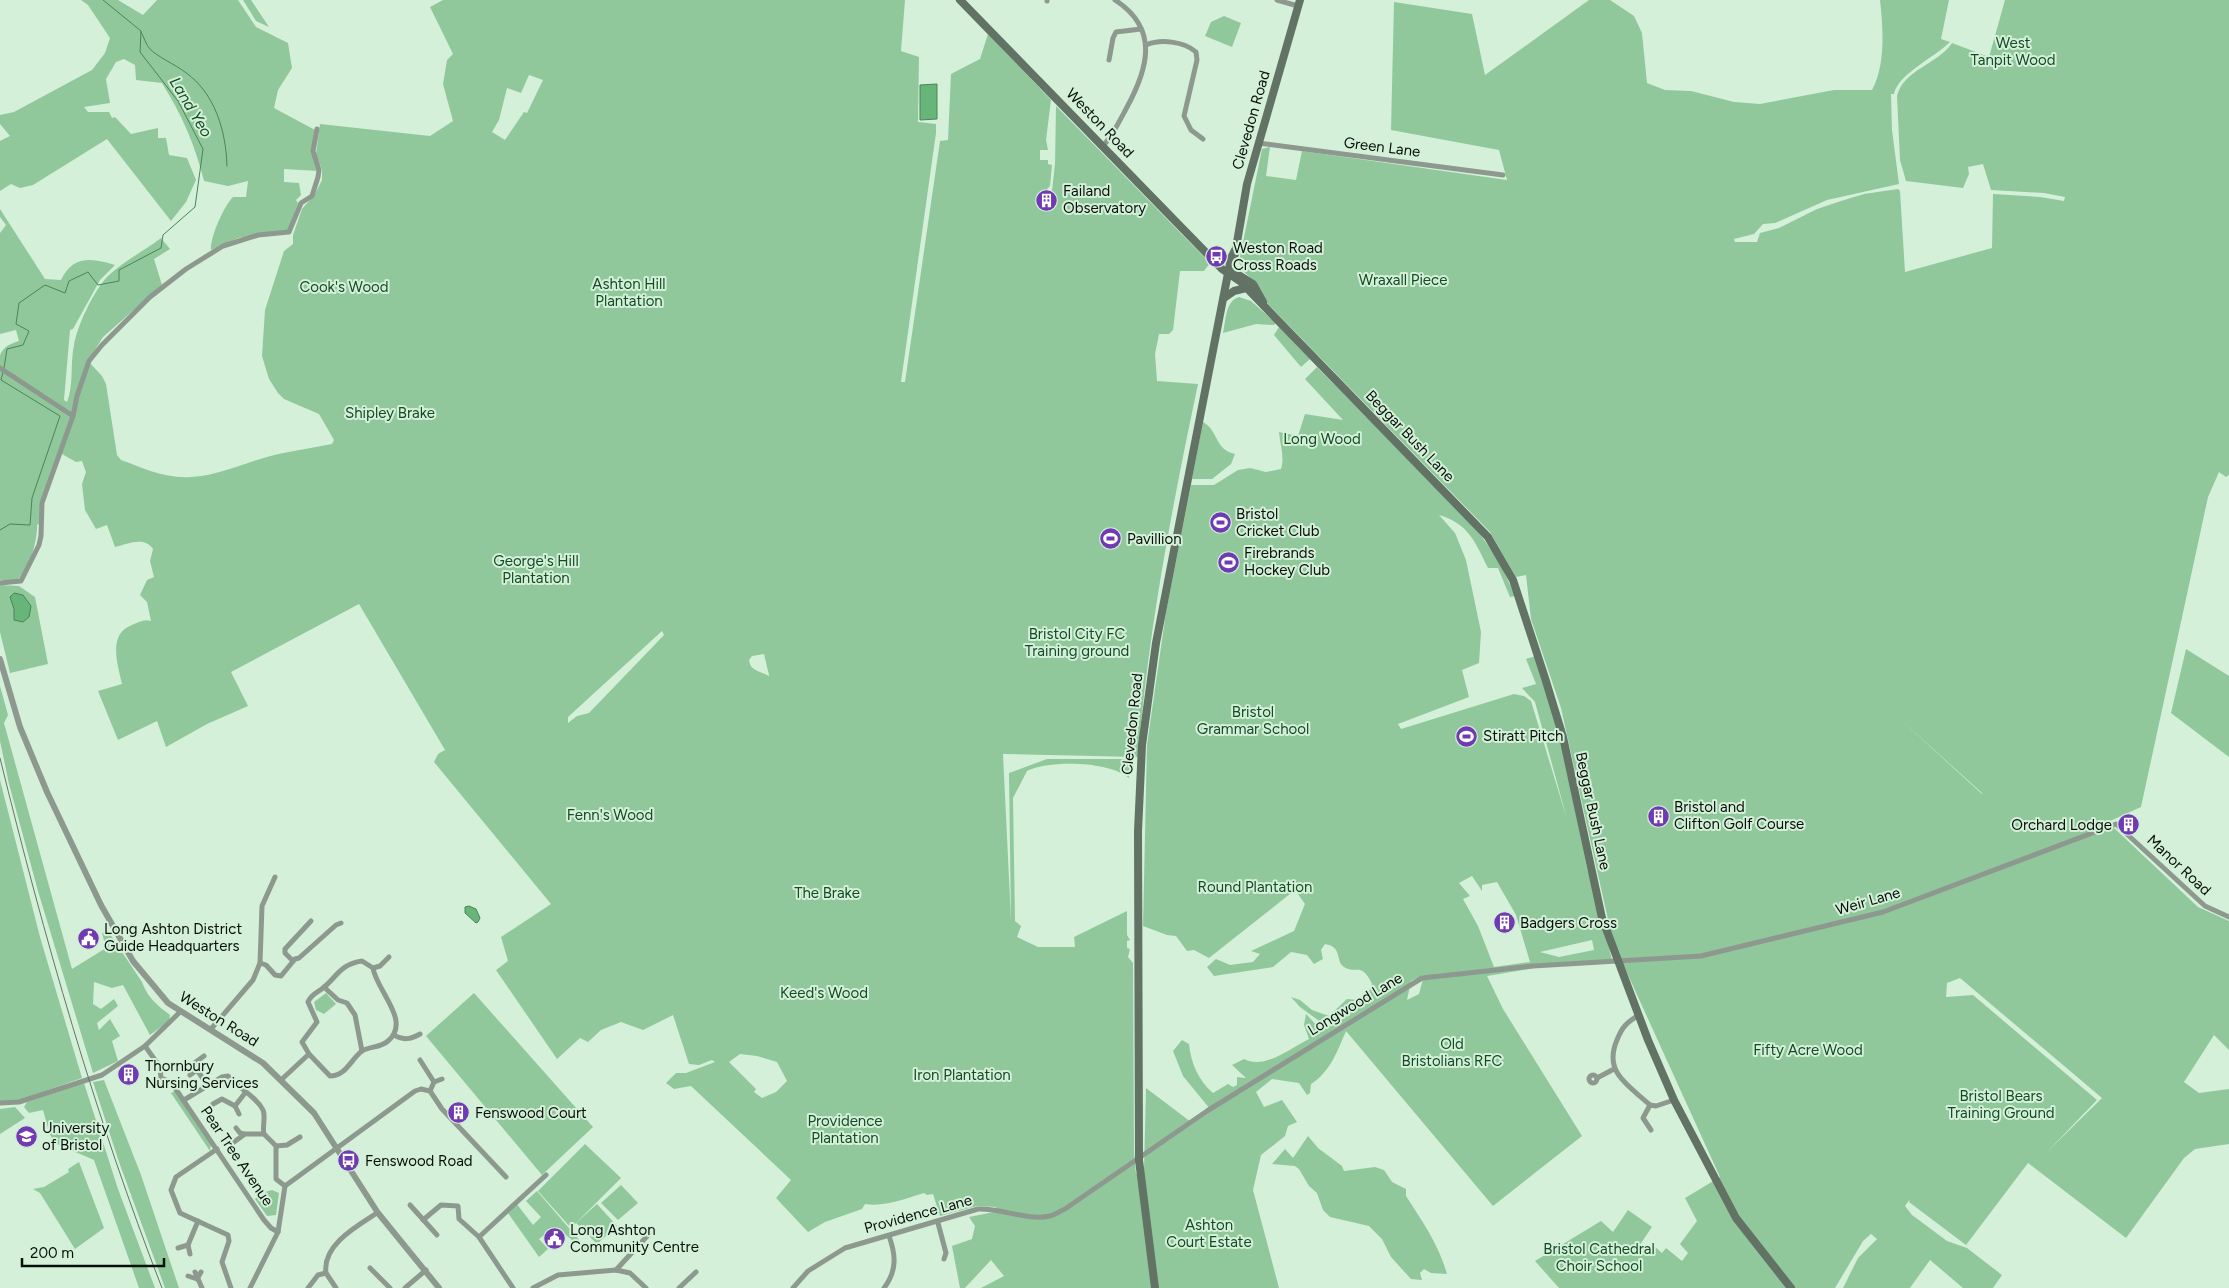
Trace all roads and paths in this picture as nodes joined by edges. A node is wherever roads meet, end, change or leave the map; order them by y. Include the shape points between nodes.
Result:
1 (960, 0) edge
2 (1277, 0) edge
3 (1117, 1) edge
4 (1299, 3) edge
5 (1141, 29) junction
6 (1146, 45) junction
7 (1108, 60) dead end
8 (317, 129) dead end
9 (1199, 137) dead end
10 (1258, 143) junction
11 (1103, 146) junction
12 (1503, 175) dead end
13 (1230, 272) junction
14 (1246, 288) junction
15 (1224, 298) junction
16 (1264, 306) junction
17 (2, 369) edge
18 (73, 416) junction
19 (0, 583) edge
20 (0, 660) edge
21 (2116, 824) joint
22 (275, 877) dead end
23 (2229, 917) edge
24 (311, 922) dead end
25 (341, 923) dead end
26 (389, 957) dead end
27 (293, 961) junction
28 (1616, 961) junction
29 (260, 963) junction
30 (373, 968) junction
31 (324, 987) junction
32 (180, 1012) junction
33 (1639, 1014) junction
34 (211, 1029) junction
35 (420, 1034) dead end
36 (394, 1035) junction
37 (145, 1046) junction
38 (362, 1051) junction
39 (309, 1054) junction
40 (204, 1056) dead end
41 (428, 1061) dead end
42 (1614, 1069) junction
43 (197, 1070) junction
44 (190, 1075) dead end
45 (330, 1076) junction
46 (1597, 1078) dead end
47 (281, 1080) junction
48 (442, 1080) dead end
49 (434, 1082) junction
50 (329, 1083) dead end
51 (208, 1086) junction
52 (430, 1091) junction
53 (245, 1093) junction
54 (184, 1100) junction
55 (1674, 1100) junction
56 (0, 1103) edge
57 (212, 1104) dead end
58 (1650, 1105) junction
59 (235, 1106) junction
60 (239, 1114) dead end
61 (236, 1128) dead end
62 (1651, 1130) dead end
63 (245, 1134) junction
64 (264, 1134) junction
65 (300, 1137) dead end
66 (234, 1142) dead end
67 (276, 1146) junction
68 (217, 1149) junction
69 (337, 1149) junction
70 (1139, 1160) junction
71 (546, 1175) dead end
72 (506, 1177) dead end
73 (285, 1186) junction
74 (410, 1204) dead end
75 (377, 1213) junction
76 (423, 1220) junction
77 (198, 1221) junction
78 (938, 1223) junction
79 (278, 1232) junction
80 (649, 1234) dead end
81 (437, 1235) dead end
82 (479, 1236) junction
83 (889, 1236) junction
84 (188, 1245) junction
85 (178, 1248) dead end
86 (190, 1254) dead end
87 (944, 1259) dead end
88 (370, 1268) dead end
89 (426, 1270) junction
90 (616, 1270) junction
91 (198, 1272) dead end
92 (696, 1272) dead end
93 (326, 1273) junction
94 (188, 1276) dead end
95 (197, 1279) junction
96 (202, 1288) edge
97 (231, 1288) edge
98 (250, 1288) edge
99 (308, 1288) edge
100 (336, 1288) edge
101 (390, 1288) edge
102 (405, 1288) edge
103 (439, 1288) edge
104 (513, 1288) edge
105 (533, 1288) edge
106 (646, 1288) edge
107 (679, 1288) edge
108 (792, 1288) edge
109 (884, 1288) edge
110 (1155, 1288) edge
111 (1791, 1288) edge

1 - 11 main road, Weston Road
2 - 4 street
3 - 5 street via 1132,14
4 - 10 main road, Clevedon Road
5 - 6 street
5 - 7 street via 1116,32 1108,48
6 - 9 street via 1162,42 1180,44 1196,52 1184,116 1188,126
6 - 11 street via 1138,86
8 - 18 street via 313,151 318,177 312,196 301,203 289,232 258,235 223,246 150,297 117,327 89,361
10 - 12 street, Green Lane
10 - 13 main road, Clevedon Road
11 - 13 main road, Weston Road
13 - 14 main road, Beggar Bush Lane
13 - 15 main road, Clevedon Road
13 - 16 main road, Beggar Bush Lane via 1253,284
14 - 15 main road via 1234,290
14 - 16 main road, Beggar Bush Lane
15 - 70 main road, Clevedon Road via 1156,642 1142,745 1138,831
16 - 28 main road, Beggar Bush Lane via 1488,537 1513,580 1563,737 1602,918
17 - 18 street
18 - 19 street via 42,503 39,545 21,581
20 - 32 street, Weston Road via 34,761 111,924 146,980
21 - 23 street, Manor Road via 2205,906
21 - 28 street, Weir Lane via 1883,912 1701,956
22 - 29 street via 262,906
24 - 27 street via 285,949
25 - 27 street
26 - 30 street
27 - 29 street via 279,976
28 - 33 main road, Beggar Bush Lane
28 - 70 street, Longwood Lane via 1422,978 1207,1111
29 - 34 street via 253,980
30 - 31 street via 358,961 336,973
30 - 36 street via 375,981 390,1001 396,1028
31 - 38 street via 346,1003 355,1015
31 - 39 street via 308,1002 317,1022 302,1042
32 - 34 street, Weston Road
32 - 37 street
33 - 42 street via 1626,1022 1619,1035 1612,1054
33 - 55 main road, Beggar Bush Lane
34 - 47 street, Weston Road via 263,1063
35 - 36 street via 406,1039
36 - 38 street via 382,1045
37 - 54 street, Pear Tree Avenue via 160,1067 161,1078 171,1082
37 - 56 street via 102,1075 19,1102
38 - 45 street via 340,1074
39 - 45 street
39 - 47 street
40 - 43 street via 193,1064
41 - 49 street via 421,1062
42 - 46 street
42 - 58 street
43 - 44 street
43 - 51 street
45 - 50 street
47 - 69 street, Weston Road via 314,1113
48 - 49 street
49 - 52 street
51 - 53 street via 228,1076
51 - 54 street
52 - 69 street via 420,1089 415,1092
52 - 72 street via 442,1109
53 - 59 street
53 - 64 street via 264,1112
54 - 68 street, Pear Tree Avenue
55 - 58 street
55 - 111 main road, Beggar Bush Lane via 1736,1218
57 - 59 street via 222,1099
58 - 62 street via 1644,1118
59 - 60 street
61 - 63 street via 240,1134
63 - 64 street
63 - 66 street
64 - 67 street
65 - 67 street via 287,1145
67 - 73 street via 276,1179
68 - 77 street via 176,1177 172,1185 177,1209
68 - 79 street, Pear Tree Avenue via 264,1220
69 - 73 street
69 - 75 street, Weston Road
70 - 78 street, Providence Lane via 1050,1216 985,1209
70 - 110 main road, Clevedon Road
71 - 82 street
73 - 79 street
74 - 76 street
75 - 89 street, Weston Road
75 - 93 street via 336,1244 327,1260
76 - 81 street
76 - 82 street via 441,1205 460,1207 459,1218
77 - 84 street
77 - 97 street via 229,1237 222,1262
78 - 83 street, Providence Lane
78 - 87 street via 946,1253
79 - 98 street
80 - 90 street
82 - 104 street
83 - 108 street, Providence Lane via 845,1248 808,1271
83 - 109 street via 895,1257
84 - 85 street
84 - 86 street
88 - 101 street
89 - 102 street
89 - 103 street, Weston Road
90 - 105 street via 558,1275
90 - 106 street via 630,1273
91 - 95 street
92 - 107 street
93 - 99 street via 318,1275
93 - 100 street
94 - 95 street
95 - 96 street

